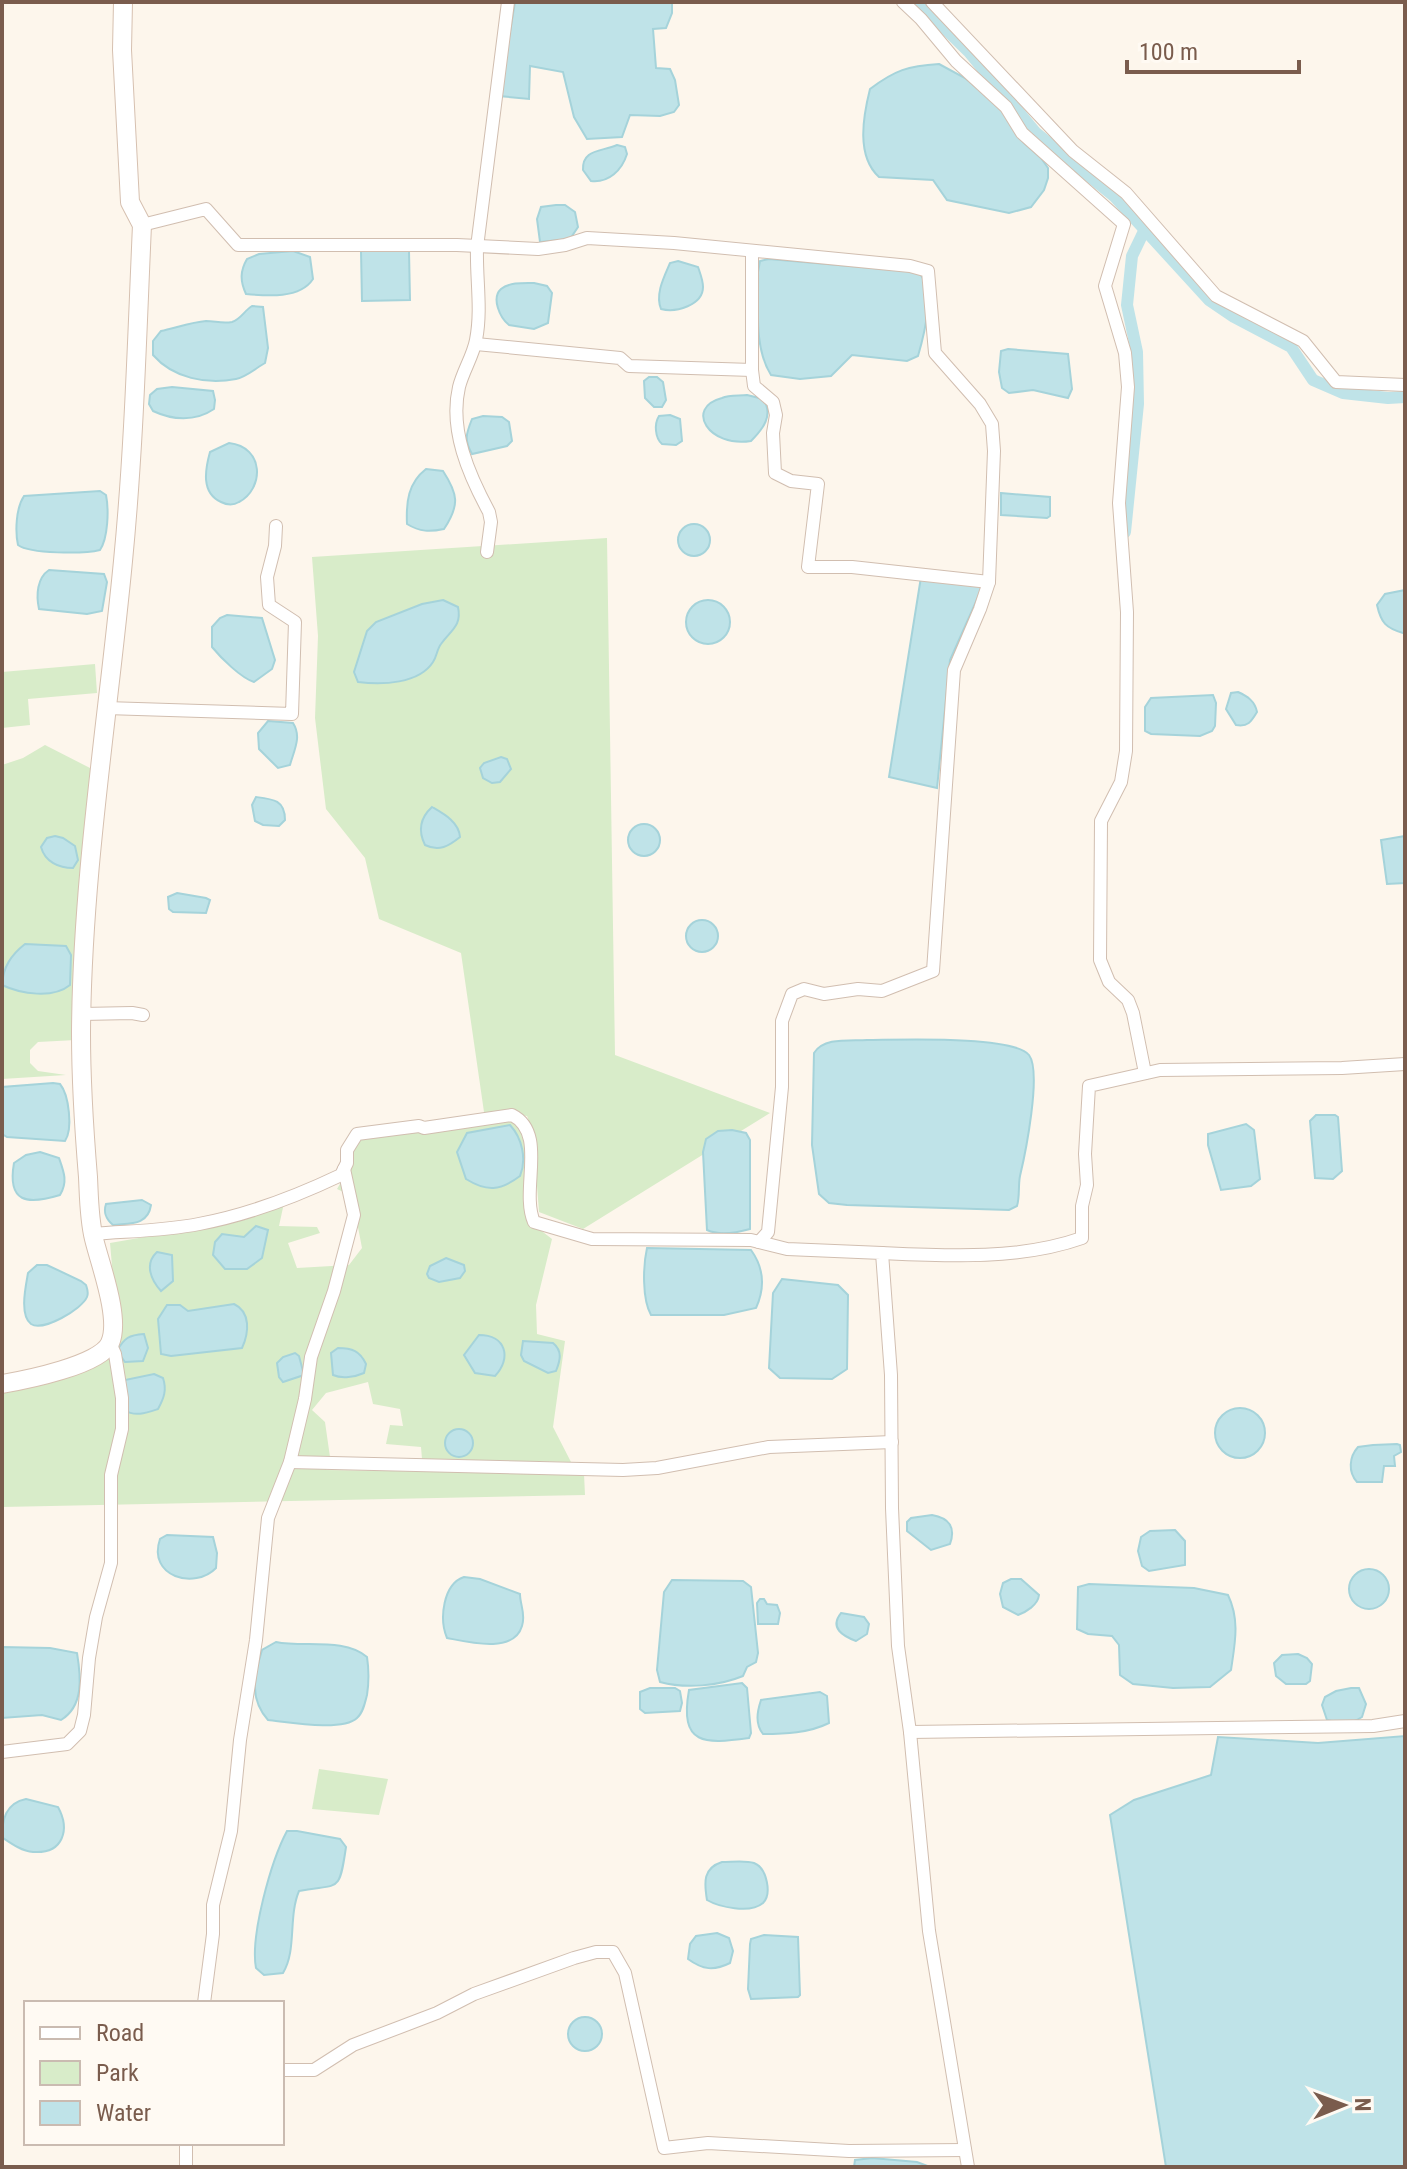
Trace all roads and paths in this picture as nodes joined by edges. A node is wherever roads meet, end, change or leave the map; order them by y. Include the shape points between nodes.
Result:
1 (123, 2) edge
2 (508, 2) edge
3 (903, 2) edge
4 (932, 2) edge
5 (142, 225) junction
6 (477, 247) junction
7 (752, 252) junction
8 (476, 344) junction
9 (752, 370) junction
10 (1405, 385) edge
11 (276, 526) dead end
12 (487, 552) dead end
13 (989, 582) junction
14 (106, 708) junction
15 (82, 1014) junction
16 (143, 1015) dead end
17 (1405, 1064) edge
18 (1145, 1073) junction
19 (344, 1169) junction
20 (93, 1234) junction
21 (759, 1242) junction
22 (882, 1253) junction
23 (110, 1343) junction
24 (2, 1384) edge
25 (892, 1442) junction
26 (290, 1462) junction
27 (1405, 1721) edge
28 (910, 1732) junction
29 (2, 1752) edge
30 (204, 2001) edge
31 (284, 2070) edge
32 (186, 2145) edge
33 (965, 2150) junction
34 (186, 2167) edge
35 (968, 2167) edge

1 - 5 street via 130,202
2 - 6 street
3 - 18 street via 1006,107 1022,133 1124,224 1105,286 1125,353 1128,387 1119,503 1127,612 1126,751 1121,782 1101,821 1100,960 1109,982 1128,1000
4 - 10 street via 1062,140 1126,193 1216,296 1303,341 1336,382
5 - 6 street via 206,209 238,245
5 - 14 street via 134,421
6 - 7 street via 538,249 587,238
6 - 8 street
7 - 9 street
7 - 13 street via 928,271 935,353 992,424
8 - 9 street via 620,358 629,366
8 - 12 street via 459,388 457,420 464,455 489,512
9 - 13 street via 754,386 773,402 776,415 775,473 818,484 808,567
11 - 14 street via 267,577 269,605 295,622 292,714
13 - 21 street via 954,670 933,971 882,991 824,994 804,989 792,994 782,1021 782,1087 768,1232
14 - 15 street via 94,806
15 - 16 street
15 - 20 street
17 - 18 street
18 - 22 street via 1089,1086 1082,1238 992,1255
19 - 20 street via 316,1187 246,1212 199,1224
19 - 21 street via 347,1150 362,1132 512,1115 528,1129 531,1143 528,1197 534,1222 592,1239
19 - 26 street via 354,1215 311,1357
20 - 23 street via 111,1310
21 - 22 street via 787,1249
22 - 25 street
23 - 24 street via 89,1361
23 - 29 street via 122,1398 122,1429 111,1475 111,1563 96,1617 80,1731 67,1744
25 - 26 street via 769,1447 623,1470
25 - 28 street via 898,1646
26 - 30 street via 268,1518 231,1831 213,1905
27 - 28 street via 1373,1726
28 - 33 street via 929,1931
31 - 33 street via 314,2070 353,2045 474,1994 574,1958 613,1952 625,1973 664,2148 708,2143 849,2151
32 - 34 street
33 - 35 street

